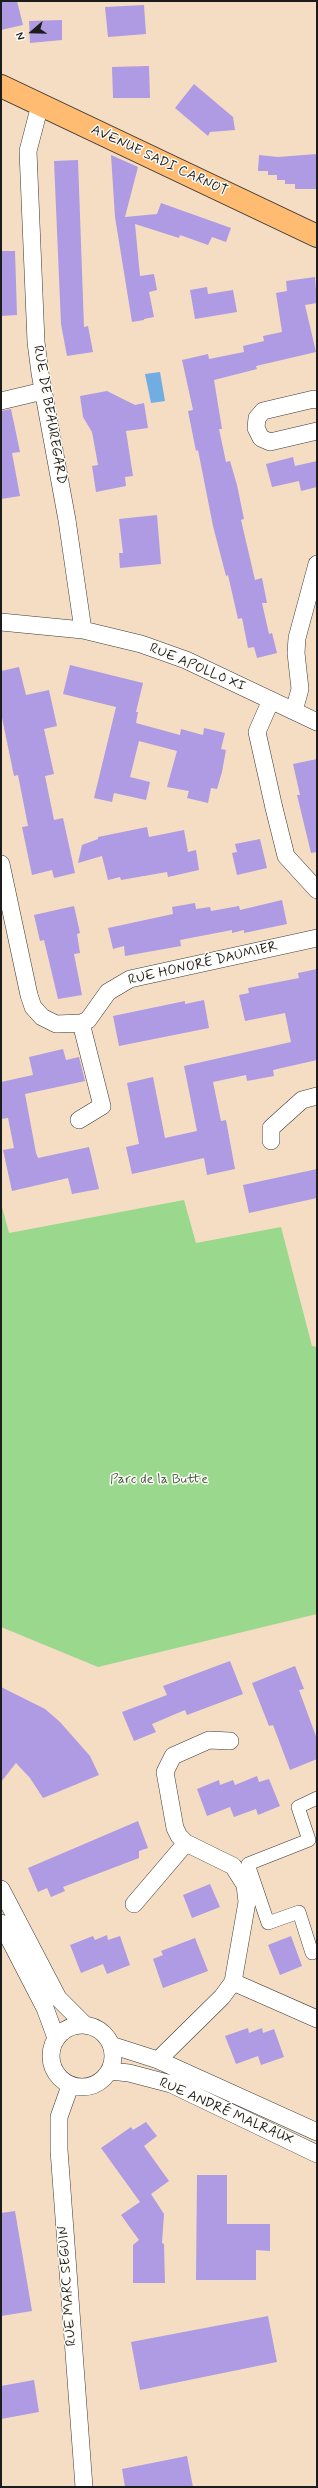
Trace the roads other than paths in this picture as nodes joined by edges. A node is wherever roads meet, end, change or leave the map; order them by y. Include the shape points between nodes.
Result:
1 (1, 86) edge
2 (40, 105) junction
3 (317, 236) edge
4 (43, 391) junction
5 (1, 400) edge
6 (317, 400) edge
7 (317, 431) edge
8 (317, 564) edge
9 (1, 622) edge
10 (83, 630) junction
11 (271, 700) junction
12 (294, 711) junction
13 (317, 722) edge
14 (1, 864) edge
15 (3, 882) edge
16 (317, 890) edge
17 (317, 938) edge
18 (81, 1023) junction
19 (317, 1096) edge
20 (79, 1120) dead end
21 (271, 1141) dead end
22 (230, 1741) dead end
23 (317, 1798) edge
24 (186, 1843) junction
25 (1, 1889) edge
26 (134, 1904) dead end
27 (1, 1923) edge
28 (317, 1951) edge
29 (233, 1982) junction
30 (317, 2019) edge
31 (85, 2025) junction
32 (56, 2038) junction
33 (111, 2045) junction
34 (158, 2060) junction
35 (110, 2071) junction
36 (70, 2086) junction
37 (317, 2132) edge
38 (317, 2154) edge
39 (84, 2487) edge

1 - 2 main road, AVENUE SADI CARNOT
2 - 3 main road, AVENUE SADI CARNOT
2 - 4 street, RUE DE BEAUREGARD via 28,151 36,342
4 - 5 street
4 - 10 street, RUE DE BEAUREGARD via 67,520
6 - 7 street via 262,411 257,418 256,428 261,438 270,442
8 - 12 street via 297,638 300,689
9 - 10 street, RUE APOLLO XI
10 - 11 street, RUE APOLLO XI via 141,644 186,660
11 - 12 street, RUE APOLLO XI
11 - 16 street via 258,732 274,808 286,856
12 - 13 street, RUE APOLLO XI
14 - 15 street
15 - 18 street via 33,1007 42,1017 56,1024
17 - 18 street, RUE HONORÉ DAUMIER via 130,979 108,992 88,1020
18 - 20 street via 102,1106
19 - 21 street via 302,1100 271,1128
22 - 24 street via 209,1740 173,1756 167,1763 165,1772 175,1828
23 - 28 street via 298,1807 309,1840 248,1864 268,1923 299,1912 312,1953
24 - 26 street
24 - 29 street via 233,1866 245,1884 247,1902
25 - 31 street via 58,1998
27 - 32 street via 42,2002
29 - 30 street
29 - 34 street via 222,1997
31 - 32 street via 69,2027
31 - 33 street via 96,2028 106,2035
32 - 36 street via 51,2048 52,2065 60,2080
33 - 34 street, RUE ANDRÉ MALRAUX
33 - 35 street via 113,2063
34 - 37 street, RUE ANDRÉ MALRAUX
35 - 36 street via 97,2084 79,2088
35 - 38 street, RUE ANDRÉ MALRAUX via 129,2073 171,2084
36 - 39 street, RUE MARC SEGUIN via 59,2117 59,2150

